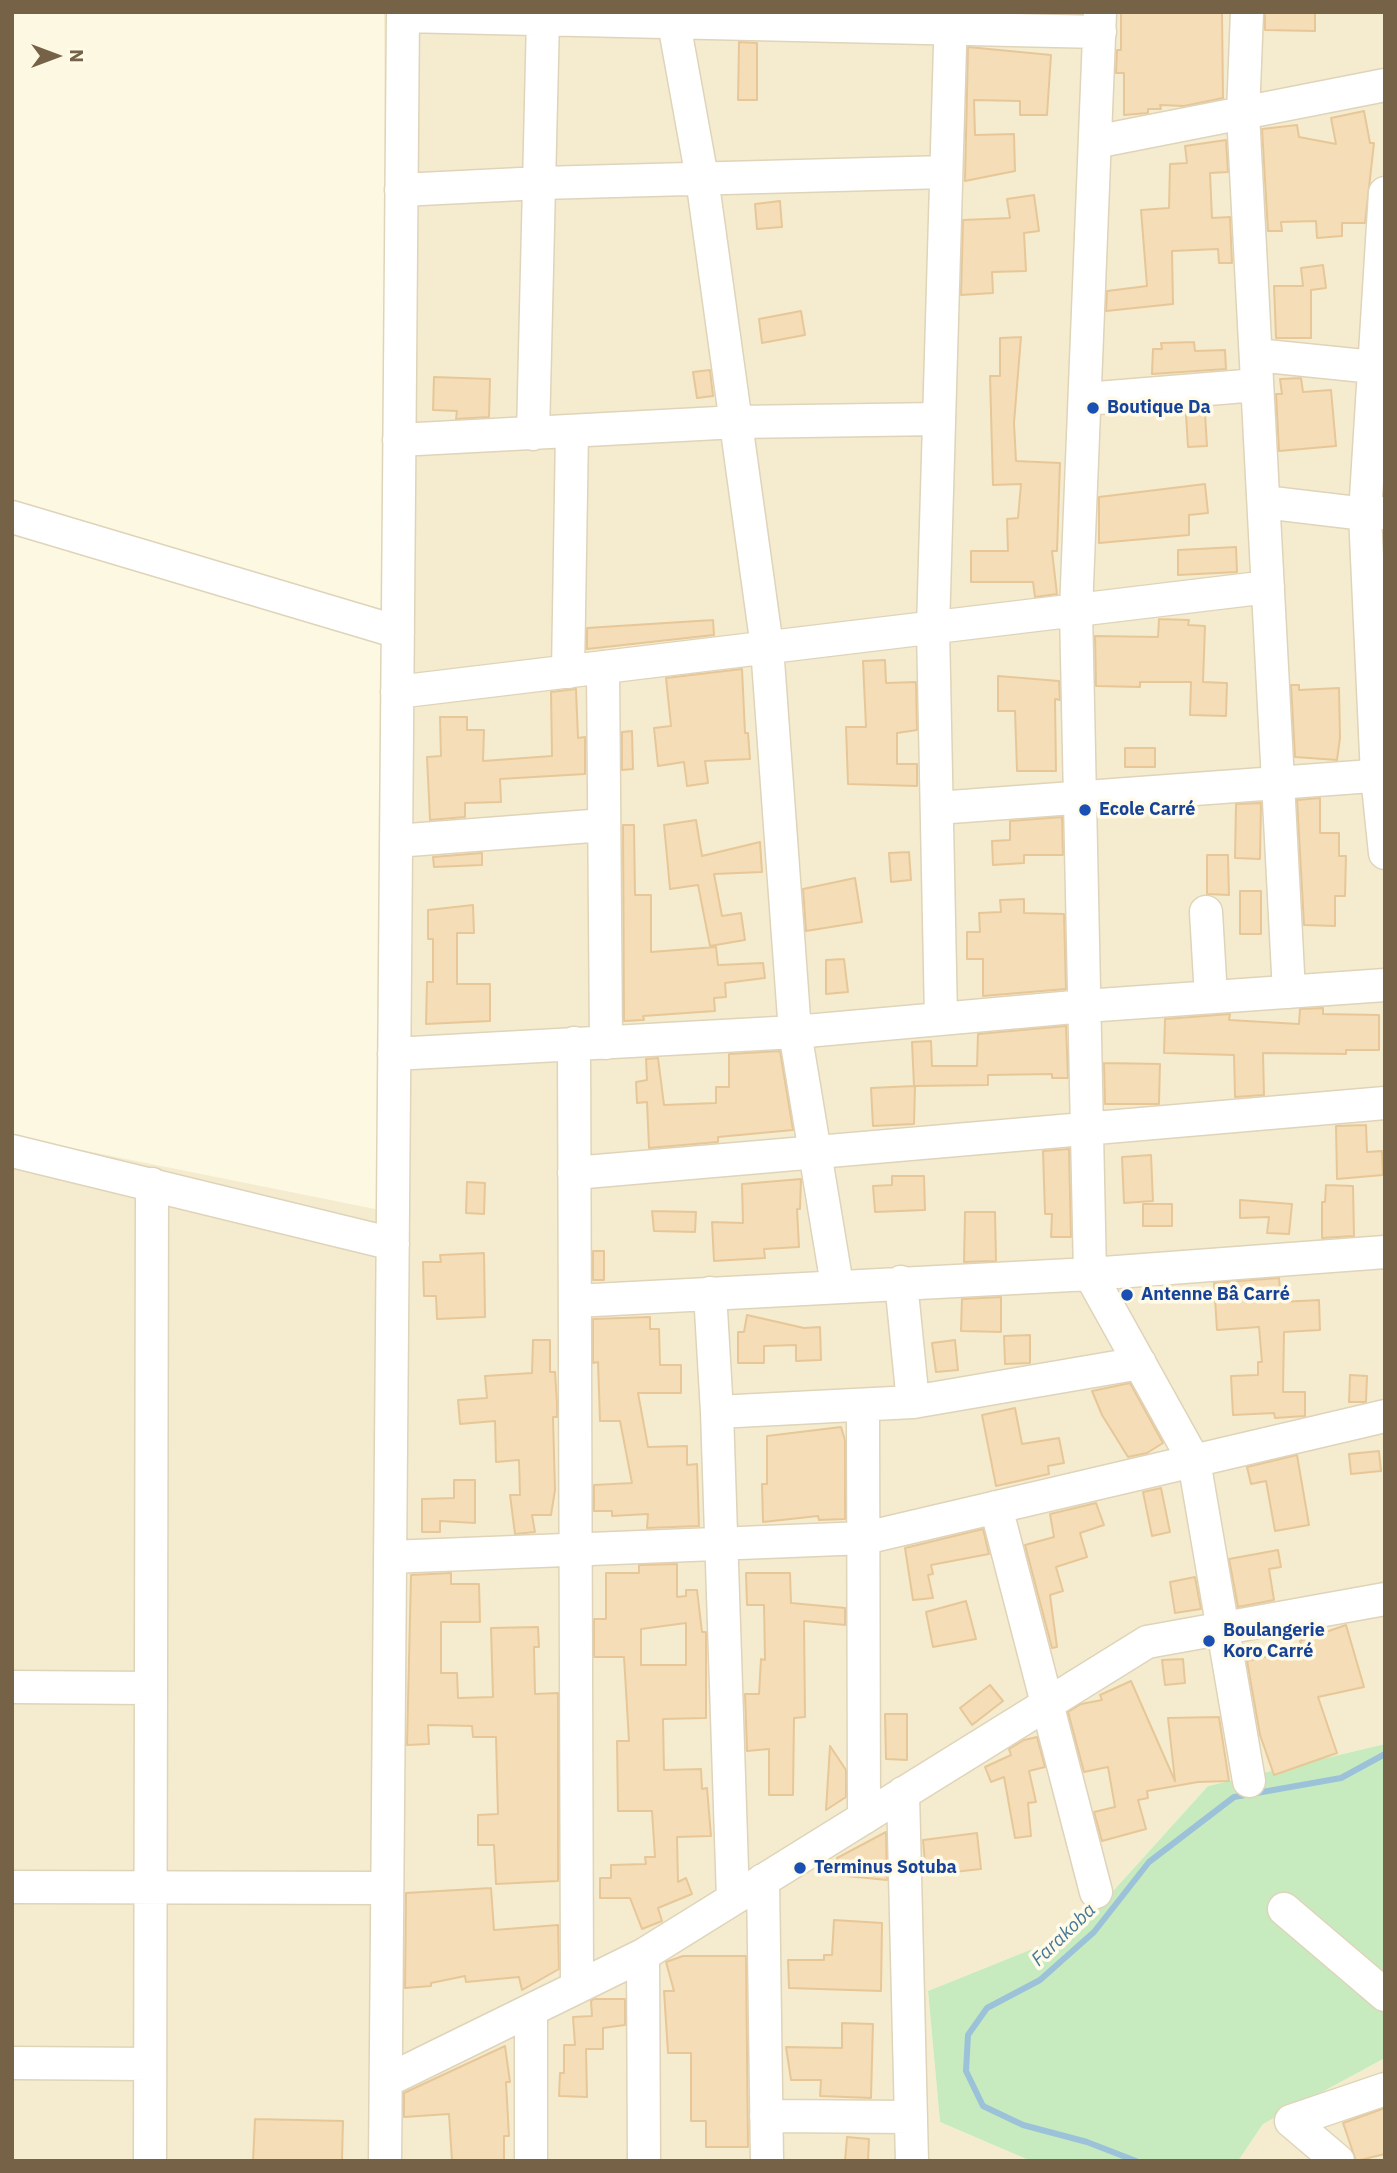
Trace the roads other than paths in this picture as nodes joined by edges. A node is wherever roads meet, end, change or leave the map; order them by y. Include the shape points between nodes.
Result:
1 (1247, 12) edge
2 (403, 14) edge
3 (672, 17) edge
4 (543, 19) junction
5 (951, 20) edge
6 (1100, 22) edge
7 (1385, 85) edge
8 (1243, 114) junction
9 (1095, 142) junction
10 (946, 172) junction
11 (702, 178) junction
12 (541, 183) junction
13 (401, 191) junction
14 (1385, 193) edge
15 (1374, 367) junction
16 (1256, 370) junction
17 (1085, 399) junction
18 (939, 419) junction
19 (737, 422) junction
20 (572, 432) junction
21 (533, 434) junction
22 (399, 440) junction
23 (1264, 502) junction
24 (1375, 513) edge
25 (12, 517) edge
26 (1268, 587) junction
27 (1076, 610) junction
28 (933, 628) junction
29 (398, 632) junction
30 (767, 648) junction
31 (603, 667) junction
32 (568, 671) junction
33 (397, 692) junction
34 (1381, 776) edge
35 (1278, 783) junction
36 (1080, 798) junction
37 (937, 808) junction
38 (604, 825) junction
39 (396, 841) junction
40 (1385, 853) edge
41 (1206, 912) dead end
42 (1385, 985) edge
43 (1289, 992) junction
44 (1211, 997) junction
45 (1084, 1006) junction
46 (941, 1018) junction
47 (795, 1032) junction
48 (575, 1043) junction
49 (606, 1043) junction
50 (394, 1054) junction
51 (1385, 1103) edge
52 (1087, 1131) junction
53 (12, 1151) edge
54 (815, 1153) junction
55 (575, 1173) junction
56 (152, 1184) junction
57 (393, 1244) junction
58 (1385, 1252) edge
59 (1090, 1274) junction
60 (901, 1282) junction
61 (837, 1285) junction
62 (710, 1293) junction
63 (575, 1301) junction
64 (1140, 1363) junction
65 (913, 1402) junction
66 (863, 1406) junction
67 (717, 1412) junction
68 (1385, 1416) edge
69 (1194, 1461) junction
70 (996, 1507) junction
71 (865, 1538) junction
72 (721, 1543) junction
73 (576, 1549) junction
74 (390, 1557) junction
75 (1385, 1599) edge
76 (1223, 1629) junction
77 (12, 1687) edge
78 (151, 1688) junction
79 (1047, 1704) junction
80 (1249, 1781) dead end
81 (903, 1793) junction
82 (864, 1818) junction
83 (762, 1880) junction
84 (12, 1887) edge
85 (150, 1887) junction
86 (387, 1888) junction
87 (1096, 1892) dead end
88 (733, 1899) junction
89 (1284, 1909) dead end
90 (643, 1955) junction
91 (577, 1987) junction
92 (1385, 1995) edge
93 (531, 2010) junction
94 (12, 2063) edge
95 (150, 2064) junction
96 (386, 2081) junction
97 (1385, 2089) edge
98 (766, 2116) junction
99 (911, 2117) junction
100 (150, 2161) edge
101 (385, 2161) edge
102 (531, 2161) edge
103 (645, 2161) edge
104 (767, 2161) edge
105 (912, 2161) edge
106 (1338, 2161) edge

1 - 8 street
2 - 4 street
2 - 13 street
3 - 4 street
3 - 5 street
3 - 11 street
4 - 12 street
5 - 6 street
5 - 10 street
6 - 9 street
7 - 8 street
8 - 9 street
8 - 16 street
9 - 17 street
10 - 11 street
10 - 18 street
11 - 12 street
11 - 19 street
12 - 13 street
12 - 21 street
13 - 22 street
14 - 15 street
15 - 16 street
15 - 24 street
16 - 17 street
16 - 23 street
17 - 27 street
18 - 19 street
18 - 28 street
19 - 20 street
19 - 30 street
20 - 21 street
20 - 32 street
21 - 22 street
22 - 29 street
23 - 24 street
23 - 26 street
24 - 34 street
25 - 29 street
26 - 27 street
26 - 35 street
27 - 28 street
27 - 36 street
28 - 30 street
28 - 37 street
29 - 33 street
30 - 31 street
30 - 47 street
31 - 32 street
31 - 38 street
32 - 33 street
33 - 39 street
34 - 35 street
34 - 40 street
35 - 36 street
35 - 43 street
36 - 37 street
36 - 45 street
37 - 46 street
38 - 39 street
38 - 49 street
39 - 50 street
41 - 44 street
42 - 43 street
43 - 44 street
44 - 45 street
45 - 46 street
45 - 52 street
46 - 47 street
47 - 49 street
47 - 54 street
48 - 49 street
48 - 50 street
48 - 55 street
50 - 57 street
51 - 52 street
52 - 54 street
52 - 59 street
53 - 56 street
54 - 55 street
54 - 61 street
55 - 63 street
56 - 57 street
56 - 78 street
57 - 74 street
58 - 59 street
59 - 60 street
59 - 64 street
60 - 61 street
60 - 65 street
61 - 62 street
62 - 63 street
62 - 67 street
63 - 73 street
64 - 65 street
64 - 69 street
65 - 66 street
66 - 67 street
66 - 71 street
67 - 72 street
68 - 69 street
69 - 70 street
69 - 76 street
70 - 71 street
70 - 79 street
71 - 72 street
71 - 82 street
72 - 73 street
72 - 88 street
73 - 74 street
73 - 91 street
74 - 86 street
75 - 76 street
76 - 79 street via 1147,1642
76 - 80 street
77 - 78 street
78 - 85 street
79 - 81 street
79 - 87 street
81 - 82 street
81 - 99 street
82 - 83 street
83 - 88 street
83 - 98 street
84 - 85 street
85 - 86 street
85 - 95 street
86 - 96 street
88 - 90 street
89 - 92 street
90 - 91 street
90 - 103 street
91 - 93 street
93 - 96 street
93 - 102 street
94 - 95 street
95 - 100 street
96 - 101 street
97 - 106 street via 1291,2121
98 - 99 street
98 - 104 street
99 - 105 street

